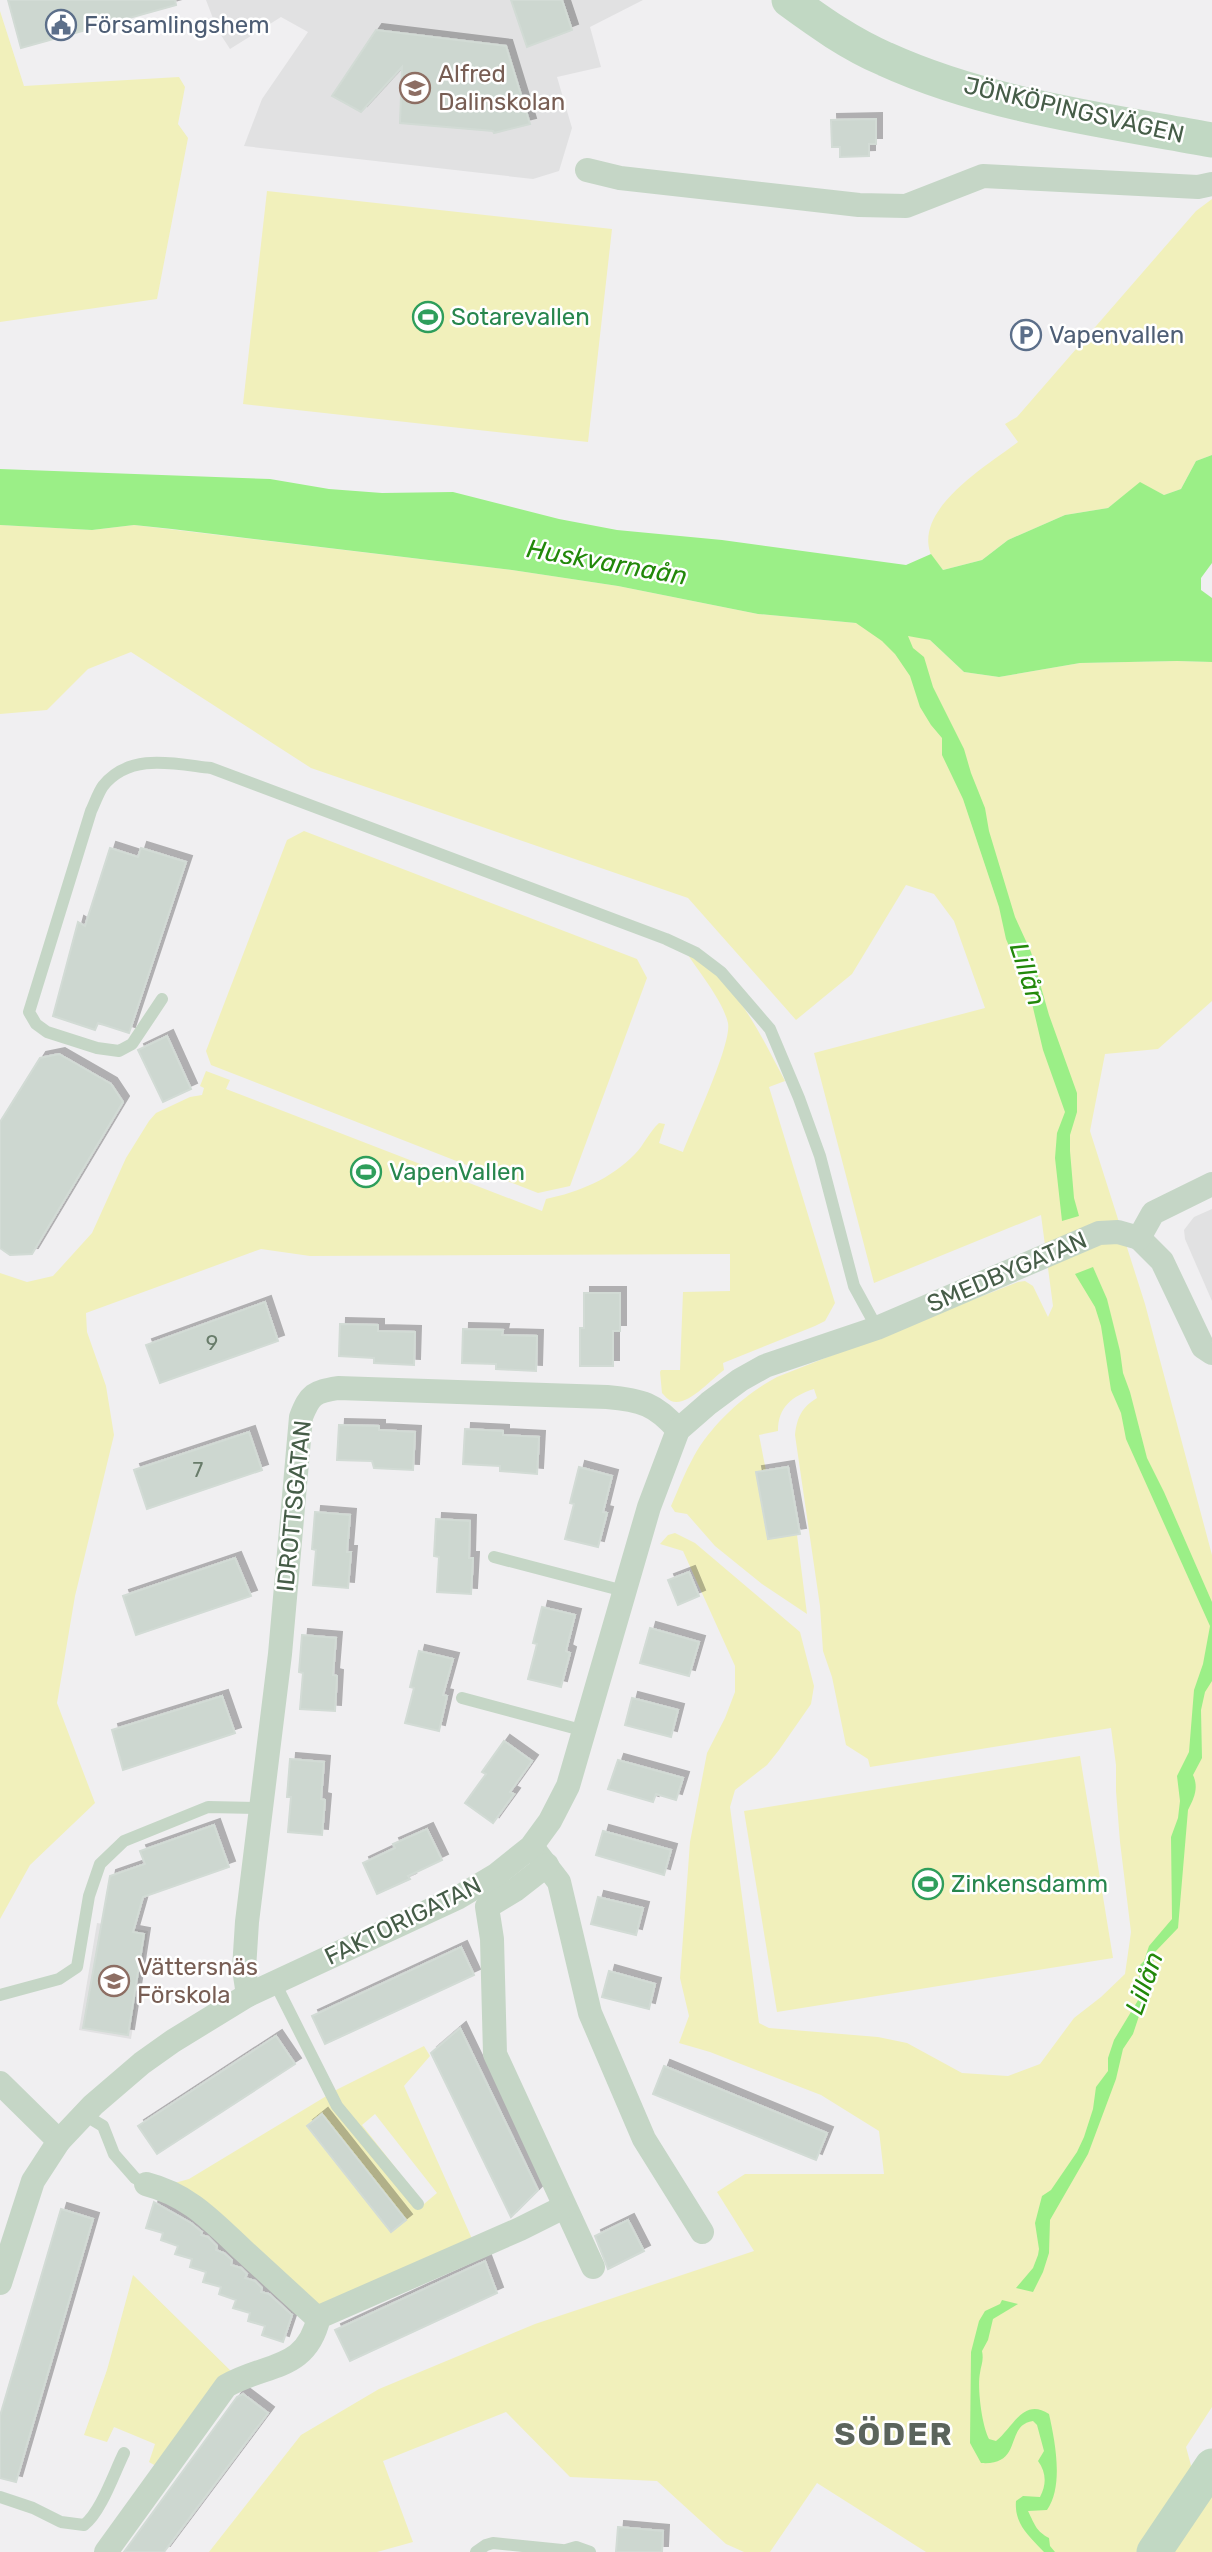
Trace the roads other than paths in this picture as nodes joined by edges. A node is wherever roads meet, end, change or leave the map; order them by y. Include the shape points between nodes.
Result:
1 (789, 0) edge
2 (1212, 140) edge
3 (587, 170) dead end
4 (1212, 184) edge
5 (162, 999) dead end
6 (1212, 1184) edge
7 (1139, 1238) junction
8 (877, 1328) junction
9 (1212, 1353) edge
10 (678, 1430) junction
11 (494, 1557) dead end
12 (624, 1591) junction
13 (462, 1698) dead end
14 (585, 1731) junction
15 (261, 1808) junction
16 (539, 1856) junction
17 (275, 1983) junction
18 (0, 1995) edge
19 (248, 1995) junction
20 (0, 2084) edge
21 (83, 2114) junction
22 (59, 2141) junction
23 (146, 2184) joint
24 (418, 2204) dead end
25 (564, 2207) junction
26 (702, 2232) dead end
27 (593, 2267) dead end
28 (1, 2276) edge
29 (319, 2317) junction
30 (124, 2454) dead end
31 (1212, 2466) edge
32 (0, 2497) edge
33 (1158, 2545) edge
34 (560, 2551) edge
35 (106, 2552) edge
36 (476, 2552) edge
37 (590, 2552) edge

1 - 2 street, JÖNKÖPINGSVÄGEN via 886,60 970,89 1061,112
3 - 4 street via 620,178 859,205 906,206 983,176 1153,186
5 - 8 lane via 132,1044 119,1051 47,1032 29,1012 102,788 132,765 157,762 211,768 666,939 721,972 770,1029 820,1156 854,1286
6 - 7 street via 1153,1213
7 - 8 street, SMEDBYGATAN via 1099,1233
7 - 9 street via 1162,1261 1203,1347
8 - 10 street, FAKTORIGATAN via 765,1366 709,1402
10 - 12 street, FAKTORIGATAN
10 - 15 street, IDROTTSGATAN via 650,1405 607,1397 338,1388 318,1391 307,1400 301,1416
11 - 12 lane
12 - 14 street, FAKTORIGATAN
13 - 14 lane
14 - 16 street, FAKTORIGATAN
15 - 18 lane via 208,1807 124,1841 100,1864 76,1967 59,1979
15 - 19 street, IDROTTSGATAN via 247,1922 244,1969
16 - 17 street, FAKTORIGATAN
16 - 25 street via 515,1890 487,1907 495,2054
16 - 26 street via 559,1882 590,2013 616,2075 644,2138
17 - 19 street, FAKTORIGATAN
17 - 24 lane via 337,2106
19 - 21 street, FAKTORIGATAN via 152,2056
20 - 22 street
21 - 22 street, FAKTORIGATAN
21 - 23 lane via 103,2126 114,2154
22 - 28 street, FAKTORIGATAN via 33,2181
23 - 29 street via 167,2189 198,2208
25 - 27 street
25 - 29 street
29 - 35 street via 300,2355 226,2386
30 - 32 lane via 84,2525 61,2522
31 - 33 street
34 - 36 lane via 493,2543
34 - 37 lane via 576,2547

